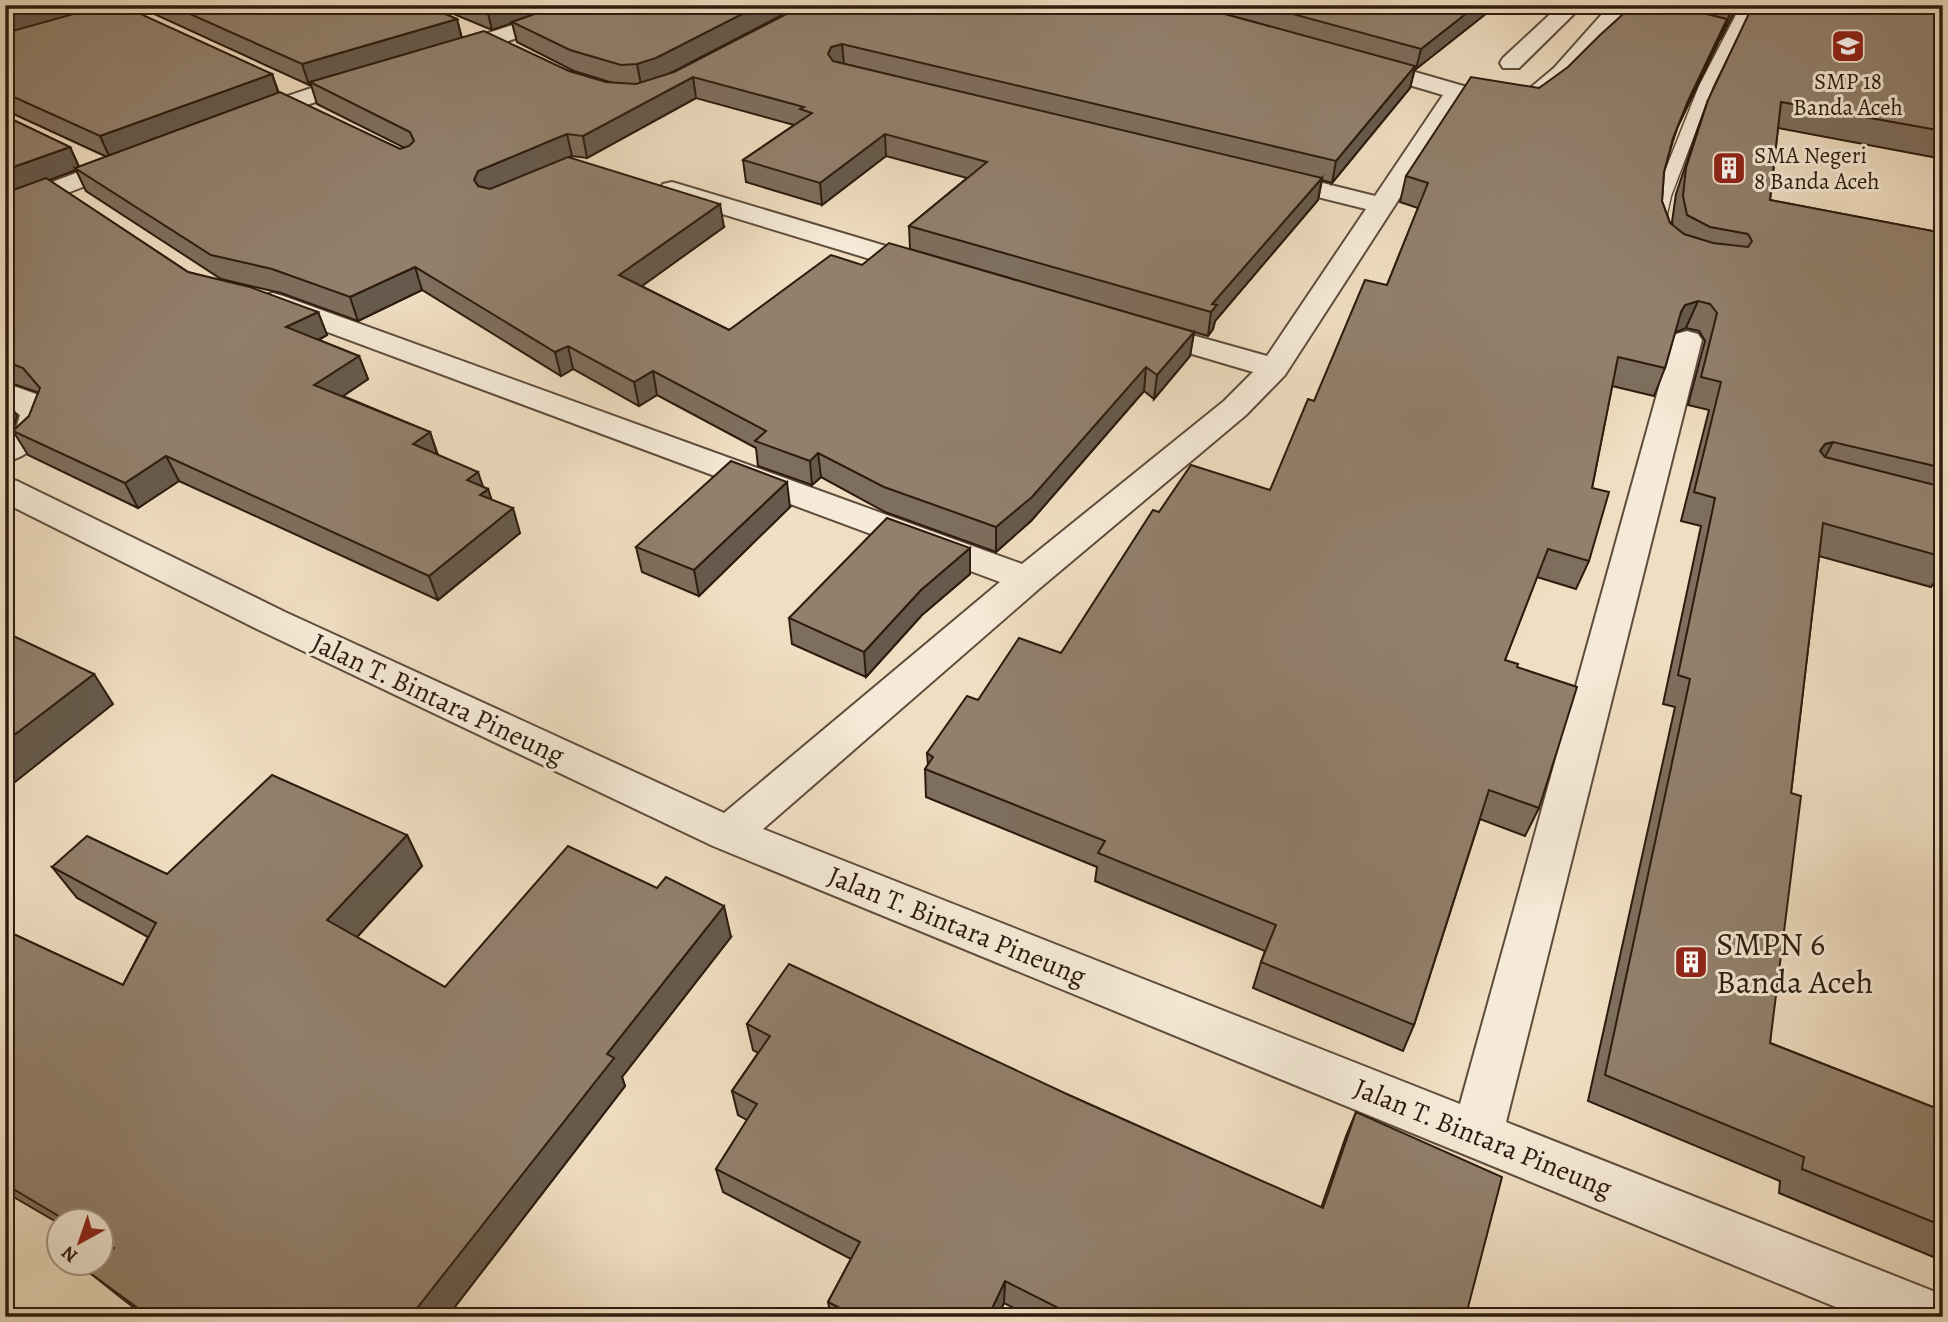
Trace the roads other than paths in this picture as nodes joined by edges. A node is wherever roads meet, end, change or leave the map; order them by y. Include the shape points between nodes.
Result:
1 (596, 5) edge
2 (1573, 5) edge
3 (1622, 5) edge
4 (1747, 5) edge
5 (151, 15) edge
6 (454, 26) dead end
7 (491, 41) junction
8 (5, 47) edge
9 (513, 52) edge
10 (1346, 59) edge
11 (425, 60) edge
12 (1511, 63) dead end
13 (386, 71) edge
14 (1457, 91) junction
15 (293, 94) junction
16 (324, 120) edge
17 (224, 126) edge
18 (147, 154) edge
19 (83, 157) edge
20 (108, 169) junction
21 (1247, 172) edge
22 (649, 183) edge
23 (60, 188) junction
24 (1381, 205) junction
25 (5, 209) edge
26 (95, 211) edge
27 (1668, 245) edge
28 (945, 273) edge
29 (246, 295) edge
30 (1116, 322) edge
31 (1687, 340) dead end
32 (1274, 368) junction
33 (5, 392) edge
34 (5, 452) edge
35 (5, 489) edge
36 (1027, 579) junction
37 (729, 834) junction
38 (1477, 1137) junction
39 (1929, 1317) edge

1 - 7 street
2 - 12 street
3 - 14 street via 1535,99
4 - 27 lane via 1706,86 1663,196 1659,214
5 - 8 street via 127,13
6 - 7 street
7 - 9 street
7 - 11 street
10 - 14 street
13 - 15 street
14 - 24 street
15 - 16 street
15 - 17 street
18 - 20 street
19 - 20 street
20 - 23 street
21 - 24 street
22 - 28 street
23 - 25 street
23 - 26 street
24 - 32 street
29 - 36 street
30 - 32 street
31 - 38 street
32 - 36 street via 1235,408
33 - 34 street via 25,401 36,414 31,433
35 - 37 street, Jalan T. Bintara Pineung via 272,621
36 - 37 street
37 - 38 street, Jalan T. Bintara Pineung
38 - 39 street, Jalan T. Bintara Pineung

